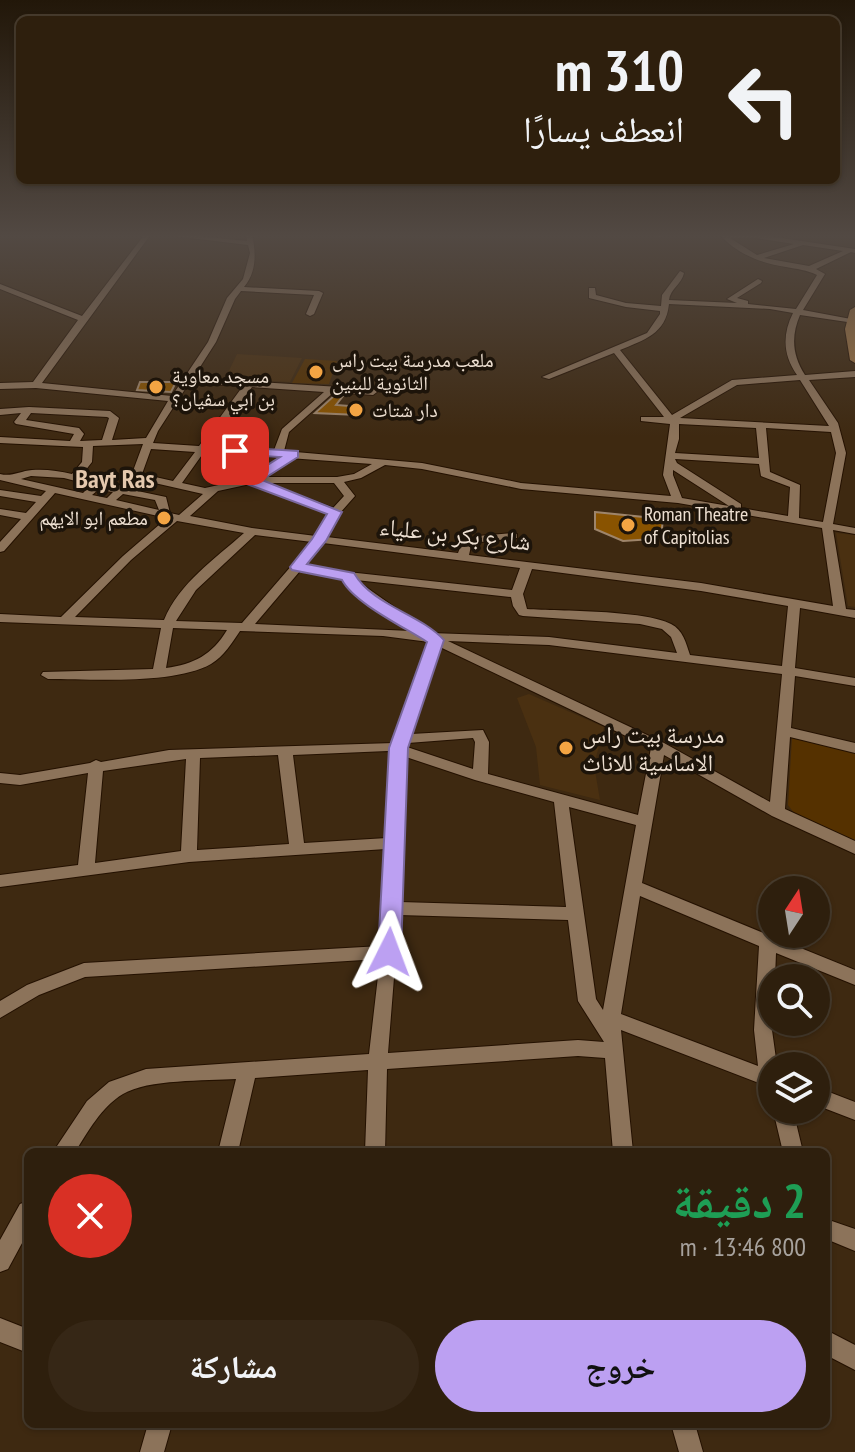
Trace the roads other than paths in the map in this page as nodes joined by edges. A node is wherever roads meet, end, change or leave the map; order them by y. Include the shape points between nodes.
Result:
1 (40, 302) edge
2 (96, 302) edge
3 (229, 302) edge
4 (315, 302) edge
5 (618, 302) edge
6 (666, 302) edge
7 (741, 302) edge
8 (803, 302) edge
9 (666, 305) junction
10 (761, 307) junction
11 (796, 311) junction
12 (310, 314) dead end
13 (853, 316) edge
14 (83, 319) junction
15 (615, 349) junction
16 (855, 360) edge
17 (855, 374) edge
18 (546, 377) dead end
19 (803, 378) junction
20 (185, 380) junction
21 (250, 383) junction
22 (36, 385) junction
23 (0, 386) edge
24 (84, 389) junction
25 (332, 389) junction
26 (373, 392) dead end
27 (173, 399) junction
28 (29, 410) junction
29 (64, 411) junction
30 (0, 412) edge
31 (644, 419) dead end
32 (673, 422) junction
33 (761, 426) junction
34 (835, 429) junction
35 (0, 440) edge
36 (106, 443) junction
37 (73, 444) junction
38 (88, 444) junction
39 (147, 444) junction
40 (203, 448) junction
41 (855, 452) edge
42 (278, 453) junction
43 (841, 453) junction
44 (293, 454) junction
45 (669, 457) junction
46 (765, 461) junction
47 (383, 463) junction
48 (135, 475) junction
49 (0, 477) edge
50 (75, 477) junction
51 (12, 479) junction
52 (253, 480) junction
53 (337, 480) junction
54 (176, 484) junction
55 (96, 486) junction
56 (52, 490) junction
57 (119, 490) junction
58 (213, 491) junction
59 (0, 493) edge
60 (84, 497) junction
61 (43, 500) junction
62 (678, 500) junction
63 (109, 502) junction
64 (740, 509) junction
65 (0, 512) edge
66 (335, 512) junction
67 (30, 517) junction
68 (174, 517) junction
69 (793, 521) junction
70 (827, 528) junction
71 (252, 531) junction
72 (855, 531) edge
73 (513, 536) dead end
74 (319, 541) junction
75 (0, 549) edge
76 (463, 556) junction
77 (528, 564) junction
78 (297, 567) junction
79 (348, 576) junction
80 (516, 594) junction
81 (794, 603) junction
82 (840, 612) junction
83 (855, 614) edge
84 (0, 618) edge
85 (63, 622) junction
86 (168, 625) junction
87 (241, 626) junction
88 (432, 638) junction
89 (685, 659) junction
90 (159, 671) junction
91 (790, 671) junction
92 (48, 675) dead end
93 (855, 682) edge
94 (784, 731) junction
95 (400, 744) junction
96 (659, 746) junction
97 (855, 748) edge
98 (285, 751) junction
99 (193, 754) junction
100 (96, 765) junction
101 (480, 777) junction
102 (0, 778) edge
103 (561, 801) junction
104 (777, 812) junction
105 (644, 822) junction
106 (394, 843) junction
107 (297, 848) junction
108 (855, 848) edge
109 (189, 856) junction
110 (86, 870) junction
111 (0, 881) edge
112 (632, 886) junction
113 (391, 908) junction
114 (577, 914) junction
115 (758, 936) edge
116 (768, 948) edge
117 (786, 948) edge
118 (389, 952) junction
119 (855, 978) edge
120 (0, 1010) edge
121 (611, 1035) junction
122 (764, 1052) edge
123 (378, 1063) junction
124 (247, 1072) junction
125 (758, 1075) edge
126 (830, 1101) edge
127 (855, 1111) edge
128 (786, 1124) edge
129 (66, 1148) edge
130 (229, 1148) edge
131 (375, 1148) edge
132 (623, 1148) edge
133 (792, 1148) edge
134 (24, 1218) edge
135 (830, 1231) edge
136 (855, 1240) edge
137 (0, 1261) edge
138 (0, 1330) edge
139 (24, 1339) edge
140 (830, 1344) edge
141 (855, 1358) edge
142 (159, 1428) edge
143 (684, 1428) edge
144 (152, 1452) edge
145 (691, 1452) edge

1 - 14 street
2 - 14 street
3 - 20 street via 212,342
4 - 12 street
5 - 9 street
6 - 9 street
7 - 10 street
8 - 11 street
9 - 10 street
9 - 15 street via 650,335
10 - 11 street
11 - 13 street
11 - 19 street via 792,355
13 - 16 main road via 850,341
14 - 22 street
15 - 18 street
15 - 32 street
17 - 19 street
19 - 32 street via 732,383
19 - 34 street
20 - 21 street
20 - 27 street
21 - 25 street
21 - 40 street
22 - 23 street
22 - 24 street
24 - 27 street
24 - 29 street
25 - 26 street
25 - 42 street via 285,431
27 - 39 street
28 - 29 street
28 - 30 street
28 - 37 street via 20,423 76,430 80,432
29 - 36 street via 112,415
31 - 32 street
32 - 33 street
32 - 45 street
33 - 34 street
33 - 46 street
34 - 43 street
35 - 37 street
36 - 38 street
36 - 39 street
37 - 38 street
38 - 50 street via 87,462
39 - 40 street
39 - 48 street
40 - 42 street
40 - 54 street
41 - 43 street
42 - 44 street
43 - 70 street via 843,468
44 - 47 street
44 - 52 street
45 - 46 street
45 - 62 street via 668,475
45 - 64 street
46 - 69 street via 765,474 795,485
47 - 53 street
47 - 62 street via 521,486
48 - 54 street
48 - 57 street
49 - 51 street
50 - 51 street via 25,473
50 - 55 street
51 - 56 street, شارع بكر بن علياء
52 - 53 street
52 - 58 street
52 - 66 street
53 - 66 street via 350,495
54 - 58 street
55 - 57 street
55 - 60 street
56 - 60 street, شارع بكر بن علياء
56 - 61 street
57 - 63 street
57 - 68 street via 161,498
58 - 68 street
59 - 61 street
60 - 63 street, شارع بكر بن علياء
61 - 67 street
62 - 64 street
63 - 68 street, شارع بكر بن علياء
64 - 69 street
65 - 67 street
66 - 74 street
67 - 75 street
68 - 71 street, شارع بكر بن علياء
68 - 85 street
69 - 70 street
70 - 72 street
70 - 82 street
71 - 74 street, شارع بكر بن علياء
71 - 86 street via 199,578
73 - 76 street via 472,540
74 - 76 street, شارع بكر بن علياء
74 - 78 street
76 - 77 street, شارع بكر بن علياء
77 - 80 street
77 - 81 street, شارع بكر بن علياء
78 - 79 street
78 - 87 street
79 - 80 street
79 - 88 street via 376,602
80 - 89 street via 518,607 531,614 654,622 677,635
81 - 82 street, شارع بكر بن علياء
81 - 91 street
82 - 83 street, شارع بكر بن علياء
84 - 85 street
85 - 86 street
86 - 87 street
86 - 90 street
87 - 88 street
87 - 90 street via 203,664
88 - 89 street via 515,638
88 - 95 street
88 - 96 street
89 - 91 street
90 - 92 street
91 - 93 street
91 - 94 street
94 - 97 street
94 - 104 street
95 - 98 street
95 - 101 street
95 - 101 street via 478,733
95 - 106 street
96 - 104 street
96 - 105 street
98 - 99 street
98 - 107 street
99 - 100 street
99 - 109 street
100 - 102 street via 20,780
100 - 110 street
101 - 103 street
103 - 105 street
103 - 114 street
104 - 108 street
105 - 112 street
106 - 107 street
106 - 113 street
107 - 109 street
109 - 110 street
110 - 111 street
112 - 115 street
112 - 121 street
113 - 114 street
113 - 118 street
114 - 121 street via 587,1001
116 - 122 street
117 - 119 street
118 - 120 street via 84,970
118 - 123 street
121 - 123 street via 578,1048
121 - 125 street
121 - 132 street
123 - 124 street
123 - 131 street
124 - 129 street via 146,1077 116,1088 94,1107
124 - 130 street
126 - 127 street
128 - 133 street
134 - 137 street
135 - 136 street
138 - 139 street
140 - 141 street
142 - 144 street
143 - 145 street

